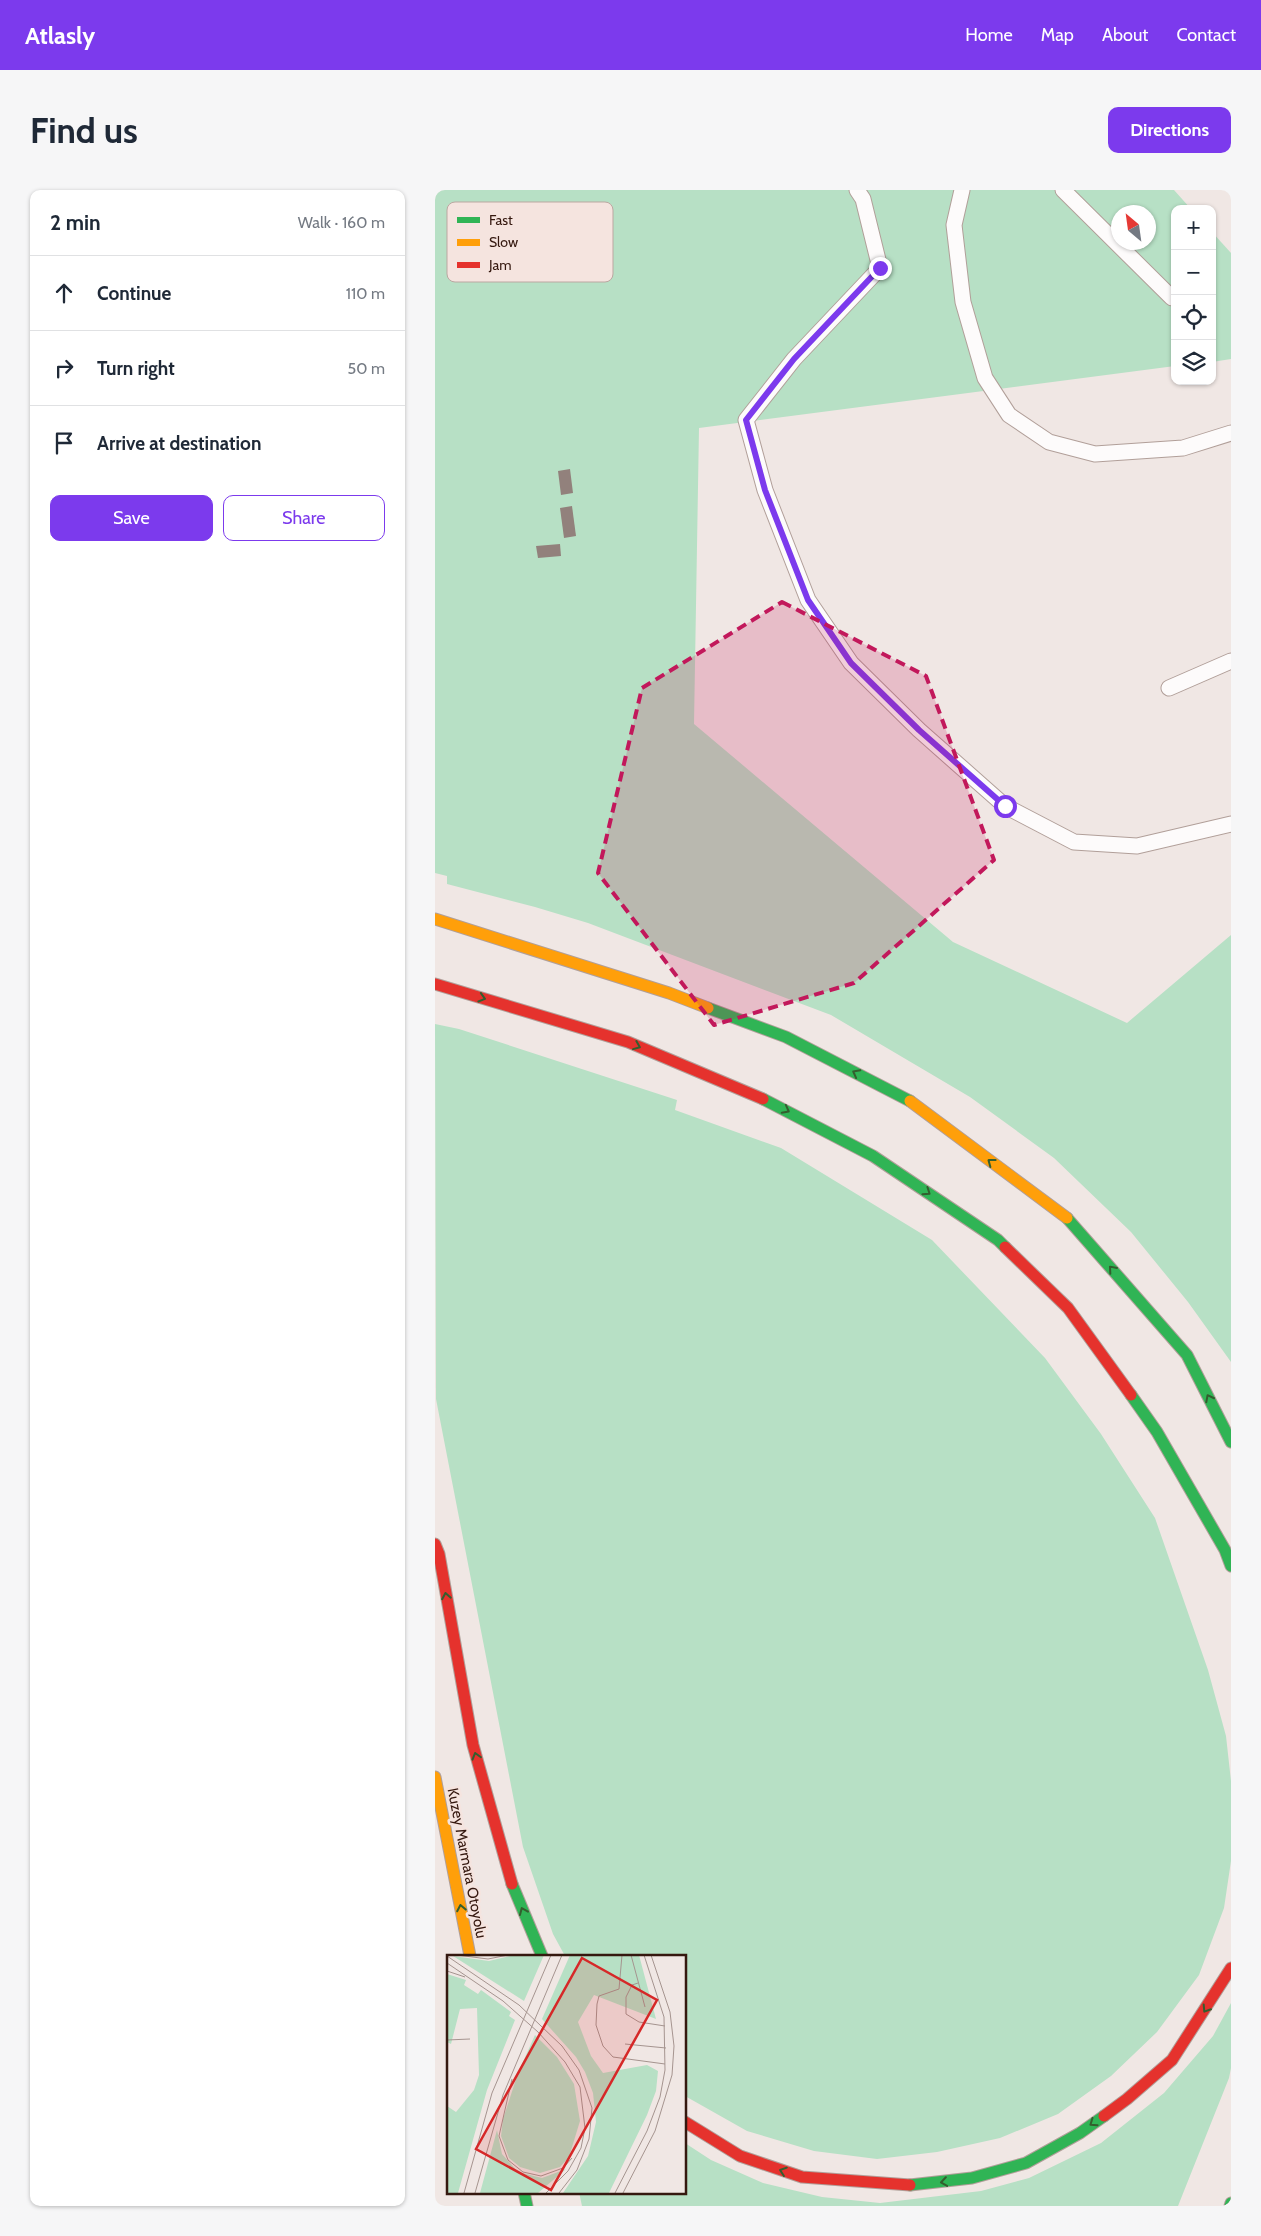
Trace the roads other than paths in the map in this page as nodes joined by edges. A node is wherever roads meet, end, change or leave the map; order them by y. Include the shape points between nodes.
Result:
1 (857, 190) edge
2 (961, 190) edge
3 (1063, 190) edge
4 (1171, 297) edge
5 (1231, 434) edge
6 (1231, 661) edge
7 (1169, 688) dead end
8 (1231, 824) edge
9 (435, 919) edge
10 (435, 984) edge
11 (1231, 1442) edge
12 (435, 1544) edge
13 (1231, 1566) edge
14 (435, 1777) edge
15 (470, 1955) edge
16 (542, 1955) edge
17 (1231, 1968) edge
18 (686, 2123) edge

1 - 8 lane via 863,199 880,268 794,359 746,420 765,490 808,600 851,663 919,730 1005,806 1075,842 1137,846
2 - 5 lane via 954,225 963,302 985,378 1009,415 1049,442 1095,454 1183,448
3 - 4 lane
6 - 7 lane
11 -> 9 highway via 1187,1355 1071,1221 917,1106 787,1037 669,993
10 -> 13 highway via 628,1042 767,1100 873,1156 998,1240 1068,1308 1124,1385 1157,1432
16 -> 12 highway via 515,1893 473,1745
15 -> 14 highway, Kuzey Marmara Otoyolu
17 -> 18 highway via 1172,2060 1127,2099 1080,2133 1026,2163 972,2178 917,2186 802,2177 740,2156

